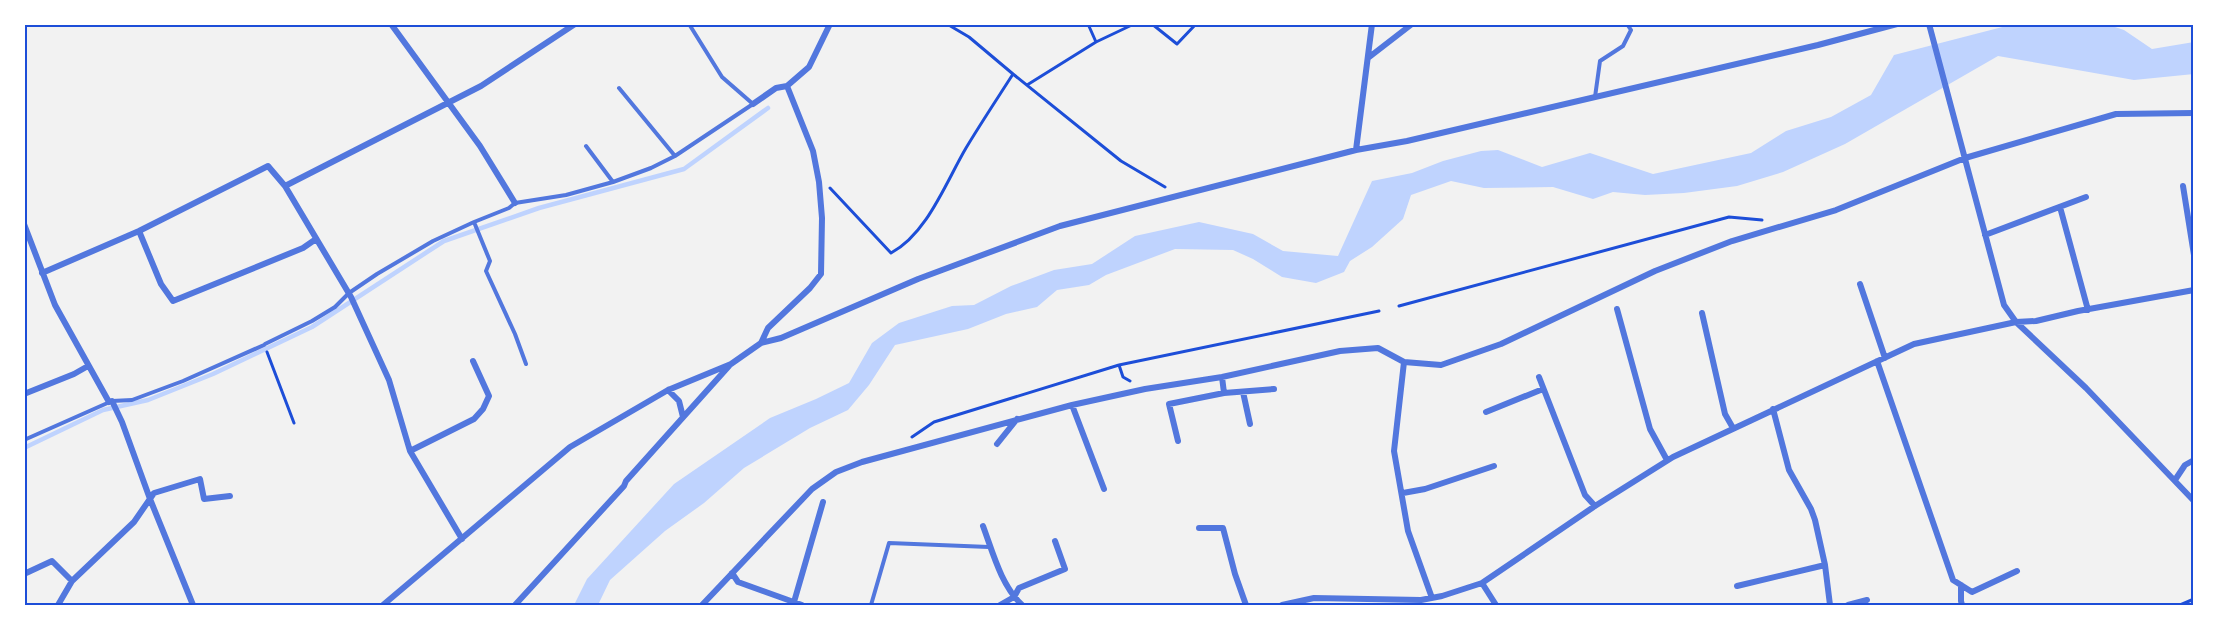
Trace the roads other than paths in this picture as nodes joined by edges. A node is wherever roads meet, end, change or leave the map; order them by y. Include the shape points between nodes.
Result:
1 (391, 24) edge
2 (575, 24) edge
3 (688, 24) edge
4 (830, 24) edge
5 (1372, 24) edge
6 (1412, 24) edge
7 (1627, 24) edge
8 (1897, 24) edge
9 (1929, 25) edge
10 (1368, 58) junction
11 (787, 86) junction
12 (620, 88) dead end
13 (1595, 97) junction
14 (448, 102) junction
15 (753, 104) junction
16 (2194, 113) edge
17 (586, 146) dead end
18 (1356, 150) junction
19 (675, 156) junction
20 (1965, 158) junction
21 (613, 182) junction
22 (285, 186) junction
23 (2183, 186) dead end
24 (2086, 197) dead end
25 (515, 203) junction
26 (2060, 207) junction
27 (475, 223) junction
28 (24, 224) edge
29 (139, 231) junction
30 (1985, 235) junction
31 (316, 238) junction
32 (2194, 255) edge
33 (42, 273) junction
34 (1860, 284) dead end
35 (2194, 290) edge
36 (350, 295) junction
37 (1617, 309) dead end
38 (2088, 310) junction
39 (1702, 313) dead end
40 (2016, 322) junction
41 (761, 343) junction
42 (1885, 358) junction
43 (473, 361) dead end
44 (1877, 361) junction
45 (1404, 362) junction
46 (526, 364) dead end
47 (731, 364) junction
48 (88, 366) junction
49 (1222, 377) junction
50 (1539, 377) dead end
51 (1274, 389) dead end
52 (1544, 389) junction
53 (668, 390) junction
54 (1243, 392) junction
55 (1224, 393) junction
56 (24, 394) edge
57 (110, 401) junction
58 (1072, 405) junction
59 (1773, 409) junction
60 (1486, 412) dead end
61 (683, 417) junction
62 (1017, 419) junction
63 (1250, 424) dead end
64 (1733, 428) junction
65 (24, 440) edge
66 (1178, 441) dead end
67 (997, 444) dead end
68 (411, 451) junction
69 (1667, 460) junction
70 (2194, 460) edge
71 (1494, 466) dead end
72 (2175, 480) junction
73 (1104, 489) dead end
74 (1403, 493) junction
75 (230, 496) dead end
76 (150, 499) junction
77 (2194, 501) edge
78 (823, 502) dead end
79 (1595, 506) junction
80 (983, 526) dead end
81 (1199, 528) dead end
82 (462, 539) junction
83 (1055, 541) dead end
84 (988, 547) junction
85 (1824, 564) junction
86 (2017, 572) dead end
87 (732, 573) junction
88 (24, 574) edge
89 (72, 581) junction
90 (1482, 583) junction
91 (1961, 585) junction
92 (1737, 586) dead end
93 (1014, 597) junction
94 (1432, 598) junction
95 (1868, 600) dead end
96 (784, 602) edge
97 (794, 602) junction
98 (1422, 603) edge
99 (58, 605) edge
100 (193, 605) edge
101 (383, 605) edge
102 (514, 605) edge
103 (702, 605) edge
104 (802, 605) edge
105 (871, 605) edge
106 (1000, 605) edge
107 (1022, 605) edge
108 (1246, 605) edge
109 (1282, 605) edge
110 (1496, 605) edge
111 (1830, 605) edge
112 (1848, 605) edge
113 (1962, 605) edge

1 - 14 street
2 - 14 street via 481,86
3 - 15 lane via 722,77
4 - 11 street via 809,67
5 - 10 street
6 - 10 street
7 - 13 lane via 1631,30 1623,46 1600,61
8 - 13 street
9 - 20 street
10 - 18 street
11 - 15 street via 776,88
11 - 41 street via 813,151 819,182 821,274 768,328
12 - 19 lane
13 - 18 street
14 - 22 street
14 - 25 street
15 - 19 lane
16 - 20 street via 2116,114
17 - 21 lane
18 - 41 street via 1060,226
19 - 21 lane
20 - 30 street
20 - 45 street via 1836,210 1732,241 1655,271 1476,354 1442,365
21 - 25 lane
22 - 29 street via 268,166
22 - 31 street
23 - 32 street
24 - 26 street
25 - 27 lane
26 - 30 street
26 - 38 street
27 - 36 lane via 433,241
27 - 46 lane via 490,261 486,271
28 - 33 street
29 - 31 street via 161,284 173,301 303,249
29 - 33 street
30 - 40 street via 2004,305
31 - 36 street
33 - 48 street
34 - 42 street
35 - 38 street
36 - 57 lane via 312,321 265,345 132,400
36 - 68 street via 389,380
37 - 69 street via 1650,429
38 - 40 street
39 - 64 street via 1725,414
40 - 42 street via 1914,344
40 - 72 street via 2086,387
41 - 47 street
42 - 44 street
43 - 68 street via 489,396 483,409 474,419
44 - 59 street
44 - 91 street via 1953,580
45 - 49 street via 1378,348 1340,351
45 - 74 street via 1394,451
47 - 53 street
47 - 61 street
48 - 56 street
48 - 57 street
49 - 55 street
49 - 58 street
50 - 52 street
51 - 54 street
52 - 60 street
52 - 79 street via 1585,495
53 - 61 street via 679,401
53 - 82 street via 570,447
54 - 55 street
54 - 63 street
55 - 66 street via 1168,404
57 - 65 lane
57 - 76 street via 119,414
58 - 62 street
58 - 73 street
59 - 64 street
59 - 85 street via 1789,470 1815,520
61 - 102 street
62 - 67 street
62 - 87 street via 836,472 812,489
64 - 69 street
68 - 82 street
69 - 79 street
70 - 72 street via 2185,465
71 - 74 street
72 - 77 street
74 - 94 street via 1408,531
75 - 76 street via 204,499 200,479 154,493
76 - 89 street via 134,522
76 - 100 street
78 - 97 street
79 - 90 street
80 - 84 street
81 - 108 street via 1223,528
82 - 101 street
83 - 93 street via 1065,569 1019,588
84 - 93 street
84 - 105 lane via 889,543
85 - 92 street
85 - 111 street
86 - 91 street via 1972,592
87 - 96 street via 738,582
87 - 103 street
88 - 89 street via 51,561
89 - 99 street
90 - 94 street
90 - 110 street
91 - 113 street
93 - 106 street
93 - 107 street
94 - 98 street
95 - 112 street
96 - 97 street
97 - 104 street
98 - 109 street via 1314,598

